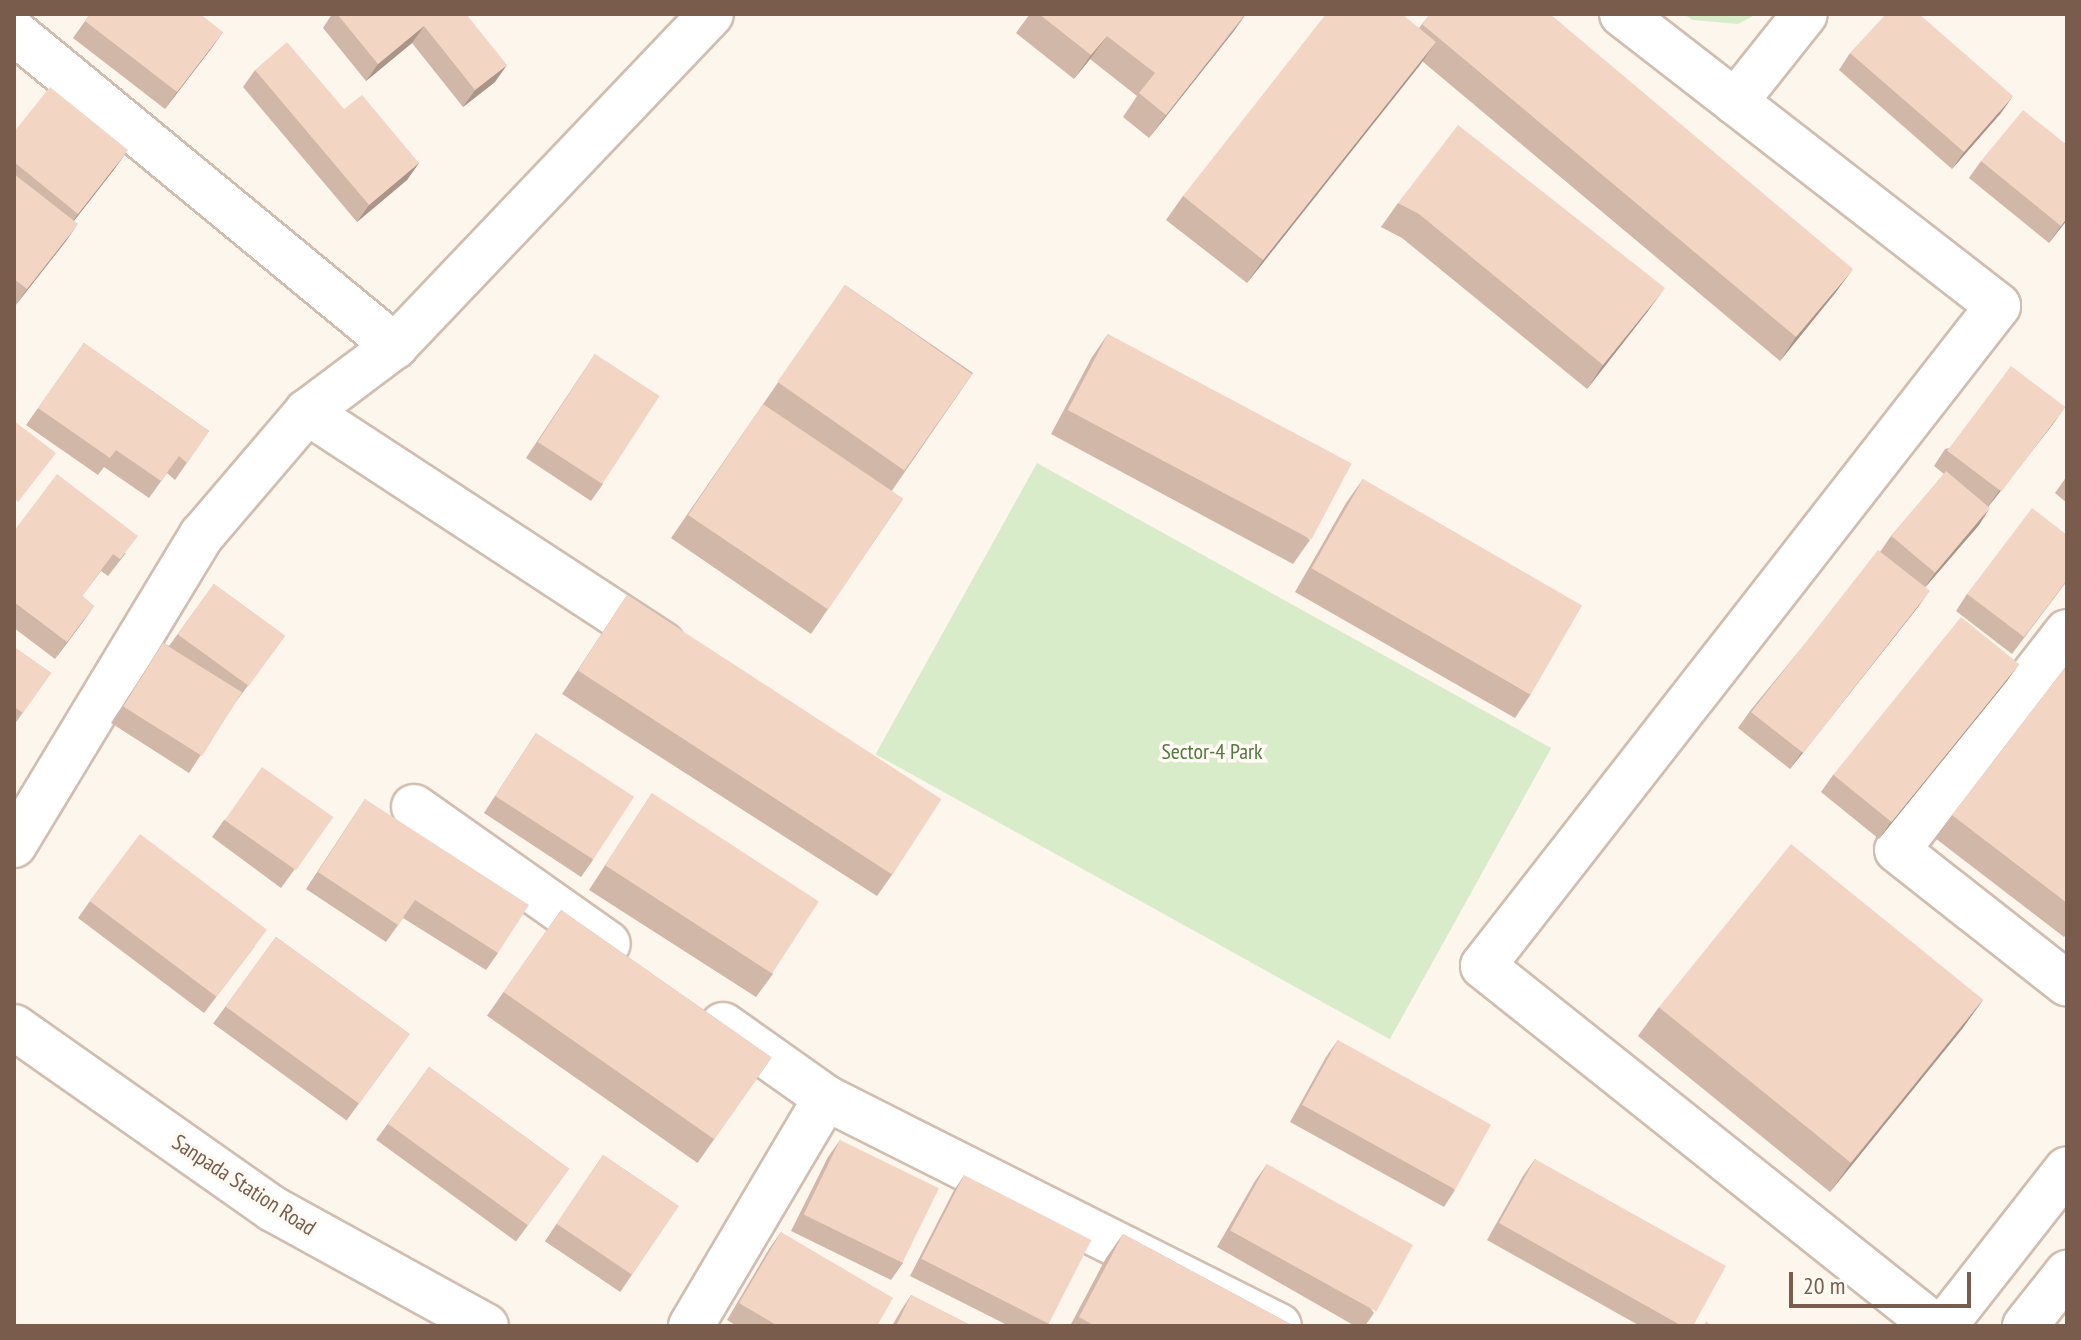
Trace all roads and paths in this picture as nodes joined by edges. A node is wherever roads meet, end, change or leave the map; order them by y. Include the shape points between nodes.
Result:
1 (711, 14) edge
2 (1622, 14) edge
3 (1805, 14) edge
4 (21, 26) edge
5 (1735, 102) junction
6 (395, 346) junction
7 (307, 412) junction
8 (2067, 632) edge
9 (699, 669) edge
10 (414, 807) dead end
11 (14, 845) edge
12 (646, 971) edge
13 (2067, 984) edge
14 (684, 998) edge
15 (14, 1027) edge
16 (826, 1098) junction
17 (2067, 1169) edge
18 (2067, 1273) edge
19 (486, 1326) edge
20 (691, 1326) edge
21 (1279, 1326) edge
22 (1935, 1326) edge
23 (1944, 1326) edge
24 (2025, 1326) edge

1 - 6 street
2 - 5 street
3 - 5 street
4 - 6 street
5 - 22 street via 1998,306 1483,966
6 - 7 street
7 - 9 street
7 - 11 street via 202,535
8 - 13 street via 1897,850
10 - 12 street
14 - 16 street
15 - 19 street, Sanpada Station Road via 273,1209
16 - 20 street
16 - 21 street
17 - 23 street
18 - 24 street

